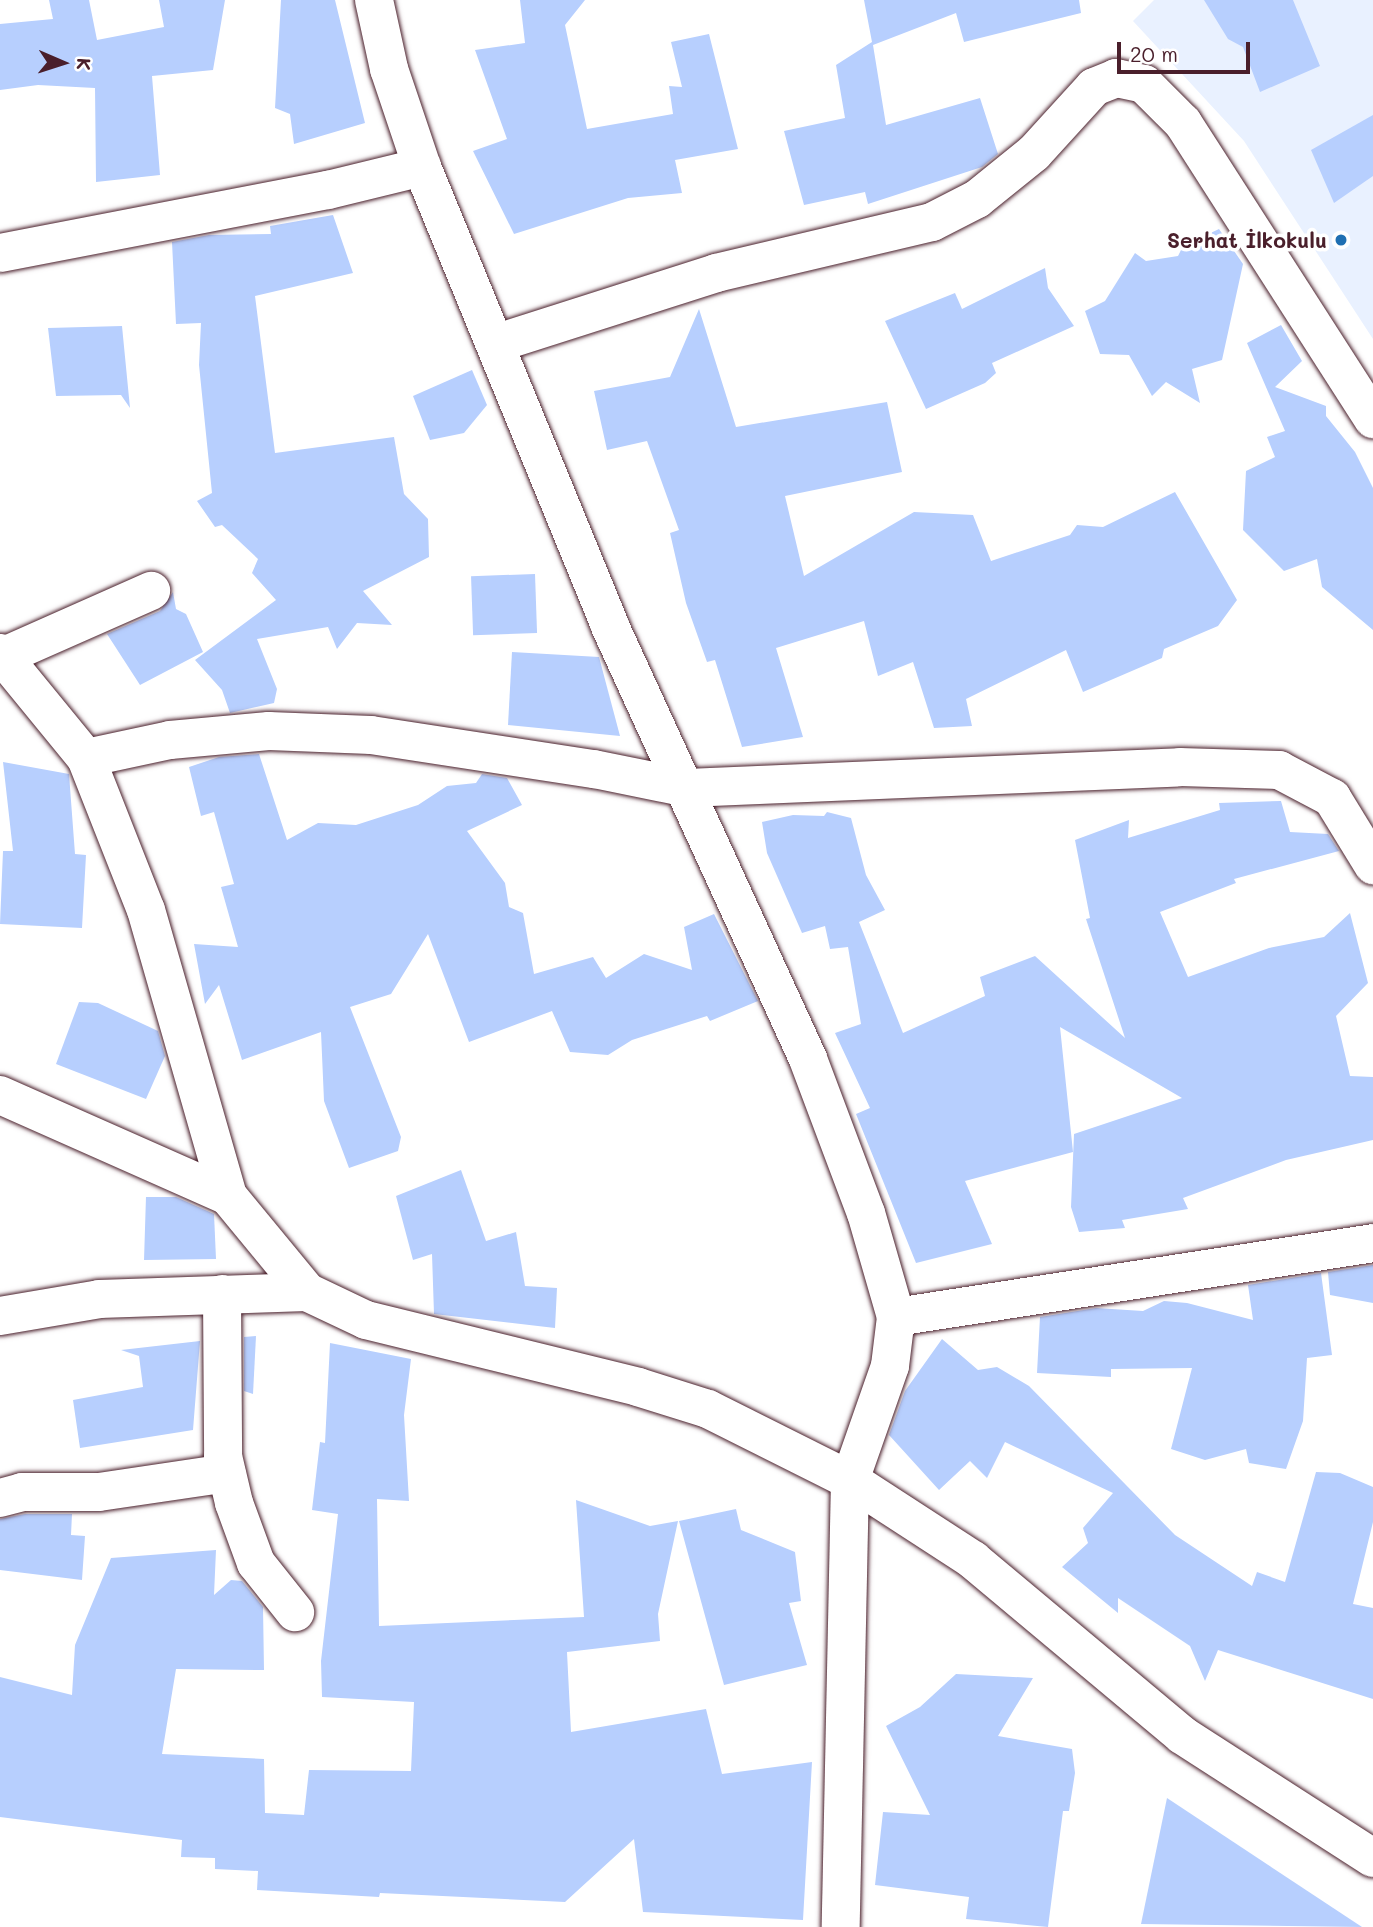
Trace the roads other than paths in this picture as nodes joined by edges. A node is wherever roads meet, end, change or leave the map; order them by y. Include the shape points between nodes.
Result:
1 (374, 0) edge
2 (422, 167) junction
3 (0, 253) edge
4 (497, 343) junction
5 (1373, 419) edge
6 (150, 591) dead end
7 (2, 654) edge
8 (86, 758) junction
9 (687, 789) junction
10 (1373, 865) edge
11 (0, 1095) edge
12 (228, 1196) junction
13 (1373, 1243) edge
14 (307, 1292) junction
15 (222, 1294) junction
16 (0, 1317) edge
17 (896, 1317) junction
18 (228, 1473) junction
19 (850, 1480) junction
20 (0, 1498) edge
21 (295, 1612) dead end
22 (1373, 1858) edge
23 (841, 1927) edge

1 - 2 street via 388,69
2 - 3 street via 328,190
2 - 4 street
4 - 5 street via 716,273 932,222 977,199 1034,153 1094,87 1116,78 1143,84 1183,123
4 - 9 street via 609,624
6 - 7 street
7 - 8 street
8 - 9 street via 170,740 269,731 372,735 582,767
8 - 12 street via 146,910
9 - 10 street via 1180,767 1279,770 1332,798
9 - 17 street via 808,1059 866,1213
11 - 12 street
12 - 14 street
13 - 17 street
14 - 15 street
14 - 19 street via 366,1320 638,1387 708,1409
15 - 16 street via 99,1299
15 - 18 street via 223,1455
17 - 19 street via 890,1366
18 - 20 street via 99,1492 22,1492
18 - 21 street via 256,1563
19 - 22 street via 974,1560 1182,1735
19 - 23 street

